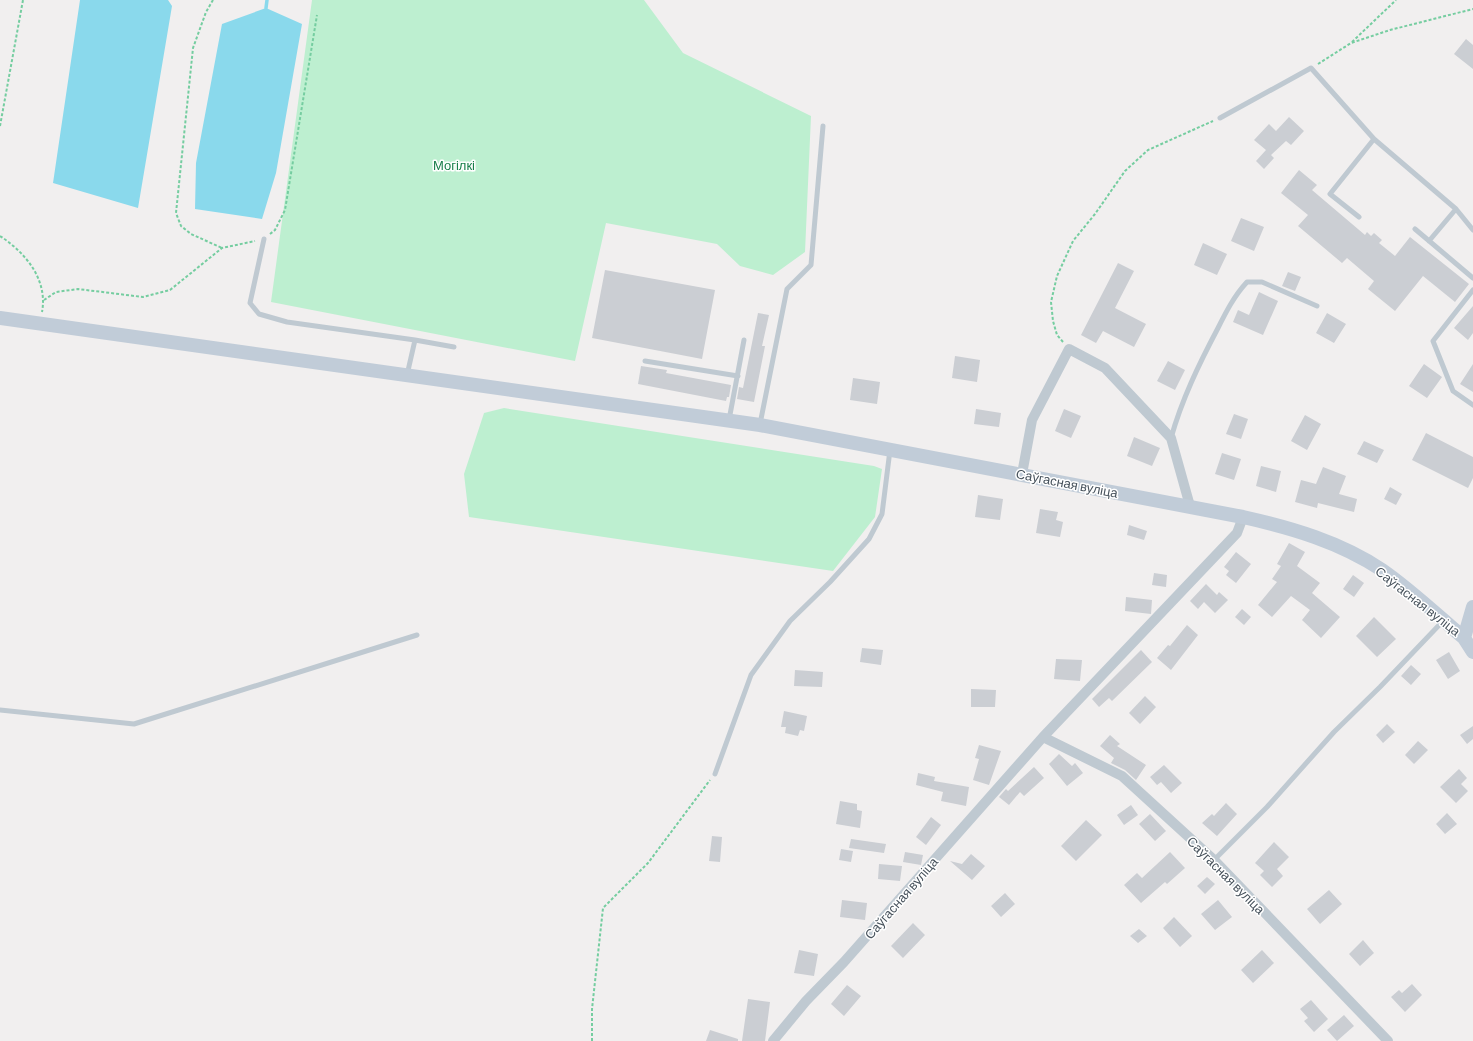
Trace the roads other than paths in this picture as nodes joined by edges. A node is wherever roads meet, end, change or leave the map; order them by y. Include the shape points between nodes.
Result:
1 (1220, 118) road end
2 (823, 126) dead end
3 (1374, 139) junction
4 (1456, 209) junction
5 (1359, 217) dead end
6 (1415, 229) dead end
7 (1473, 230) edge
8 (264, 239) road end
9 (1429, 241) junction
10 (1473, 278) edge
11 (1473, 290) edge
12 (1317, 306) dead end
13 (0, 318) edge
14 (415, 340) junction
15 (744, 340) dead end
16 (454, 347) dead end
17 (645, 361) dead end
18 (407, 376) junction
19 (738, 376) junction
20 (1473, 405) edge
21 (729, 421) junction
22 (760, 425) junction
23 (1172, 438) junction
24 (890, 449) junction
25 (1022, 474) junction
26 (1190, 506) junction
27 (1243, 517) junction
28 (1473, 607) edge
29 (1443, 621) junction
30 (417, 636) dead end
31 (1469, 637) edge
32 (1473, 652) edge
33 (0, 710) edge
34 (1043, 736) junction
35 (715, 774) road end
36 (1214, 860) junction
37 (773, 1041) edge
38 (1388, 1041) edge

1 - 3 lane via 1311,68
2 - 22 lane via 811,266 787,289
3 - 4 lane
3 - 5 lane via 1330,194
4 - 7 lane
4 - 9 lane
6 - 9 lane
8 - 14 lane via 250,303 259,314 286,322
9 - 10 lane
11 - 20 lane via 1433,341 1453,391
12 - 23 lane via 1262,282 1247,282 1236,293 1199,363 1178,415
13 - 18 main road, Саўгасная вуліца
14 - 16 lane
14 - 18 lane
15 - 19 lane
17 - 19 lane
18 - 21 main road, Саўгасная вуліца
19 - 21 lane
21 - 22 main road, Саўгасная вуліца
22 - 24 main road, Саўгасная вуліца
23 - 25 street via 1105,368 1069,349 1032,420
23 - 26 street
24 - 25 main road, Саўгасная вуліца
24 - 35 lane via 882,514 869,539 790,621 751,675
25 - 26 main road, Саўгасная вуліца
26 - 27 main road, Саўгасная вуліца
27 - 29 main road, Саўгасная вуліца via 1309,534 1345,550 1381,569
27 - 34 street, Саўгасная вуліца via 1237,533
28 - 31 main road
29 - 31 main road, Саўгасная вуліца
29 - 36 lane
30 - 33 lane via 134,724
31 - 32 main road, Саўгасная вуліца
34 - 36 street, Саўгасная вуліца via 1122,776
34 - 37 street, Саўгасная вуліца
36 - 38 street, Саўгасная вуліца

